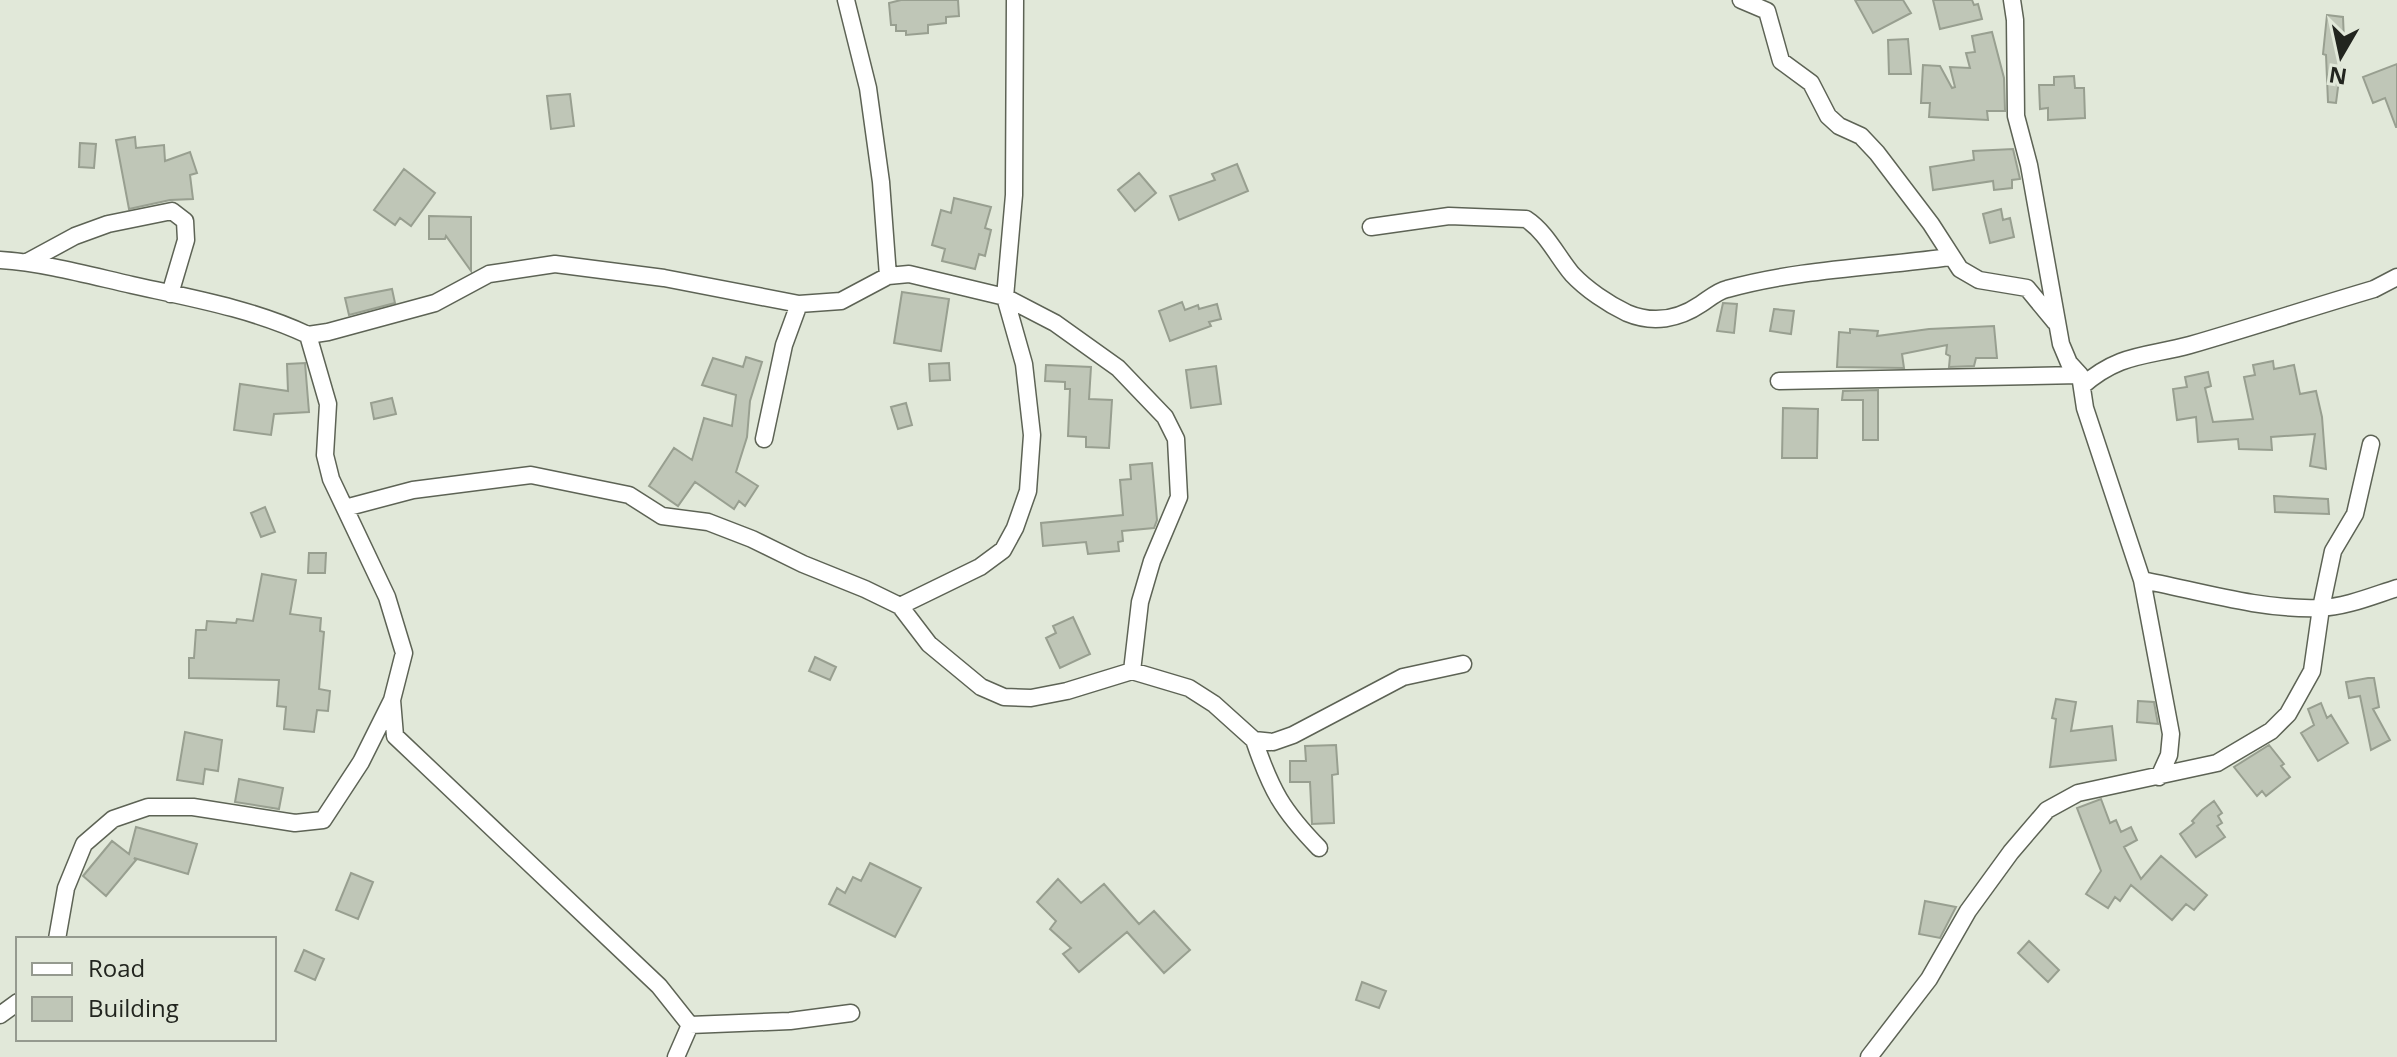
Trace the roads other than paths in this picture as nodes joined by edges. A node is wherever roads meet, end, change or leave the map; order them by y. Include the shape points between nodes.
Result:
1 (846, 0) edge
2 (1015, 0) edge
3 (1741, 0) edge
4 (2012, 0) edge
5 (1371, 227) dead end
6 (1950, 257) junction
7 (0, 260) edge
8 (27, 262) junction
9 (888, 276) junction
10 (2397, 277) edge
11 (170, 294) junction
12 (1005, 297) junction
13 (799, 304) junction
14 (2059, 327) junction
15 (308, 335) junction
16 (1779, 381) dead end
17 (2081, 381) junction
18 (764, 439) dead end
19 (2371, 444) dead end
20 (345, 508) junction
21 (2142, 580) junction
22 (2397, 588) edge
23 (900, 606) junction
24 (2321, 608) junction
25 (1463, 664) dead end
26 (1132, 671) junction
27 (392, 700) junction
28 (1254, 740) junction
29 (2159, 777) junction
30 (1319, 848) dead end
31 (57, 937) edge
32 (851, 1013) dead end
33 (690, 1025) junction
34 (676, 1057) edge
35 (1869, 1057) edge

1 - 9 street via 868,88
2 - 12 street via 1014,195
3 - 6 street via 1767,11 1781,61 1811,83 1828,116 1877,153
4 - 14 street via 2016,116
5 - 6 street via 1449,216 1526,219 1594,292 1628,313 1653,319 1687,313 1724,289
6 - 14 street via 1979,280 2027,288
7 - 8 street
8 - 11 street
8 - 11 street via 108,224 172,211 185,221 186,240
9 - 12 street via 909,274
9 - 13 street via 841,301
10 - 17 street via 2374,289 2200,341 2131,356
11 - 15 street via 276,320
12 - 23 street via 1024,364 1032,435 1028,491 1003,550
12 - 26 street via 1055,323 1118,368 1165,417 1176,439 1179,497 1140,602
13 - 15 street via 555,264 489,274 435,303
13 - 18 street via 784,345
14 - 17 street via 2061,344
15 - 20 street via 328,404 325,455
16 - 17 street
17 - 21 street via 2085,408
19 - 24 street via 2355,514 2333,551
20 - 23 street via 413,490 531,475 629,495 662,516 708,522
20 - 27 street via 387,597 404,653
21 - 24 street via 2271,606
21 - 29 street via 2171,734
22 - 24 street
23 - 26 street via 929,644 981,687 1004,697 1067,691
24 - 29 street via 2312,671 2288,714 2271,731 2217,763
25 - 28 street via 1403,677 1293,735 1273,742
26 - 28 street via 1189,688
27 - 31 street via 361,762 323,820 295,823 193,807 148,807 113,819 84,844 66,888
27 - 33 street via 395,736 659,986
28 - 30 street via 1269,784 1292,820
29 - 35 street via 2078,793 2047,810 1968,911 1929,979
32 - 33 street
33 - 34 street

